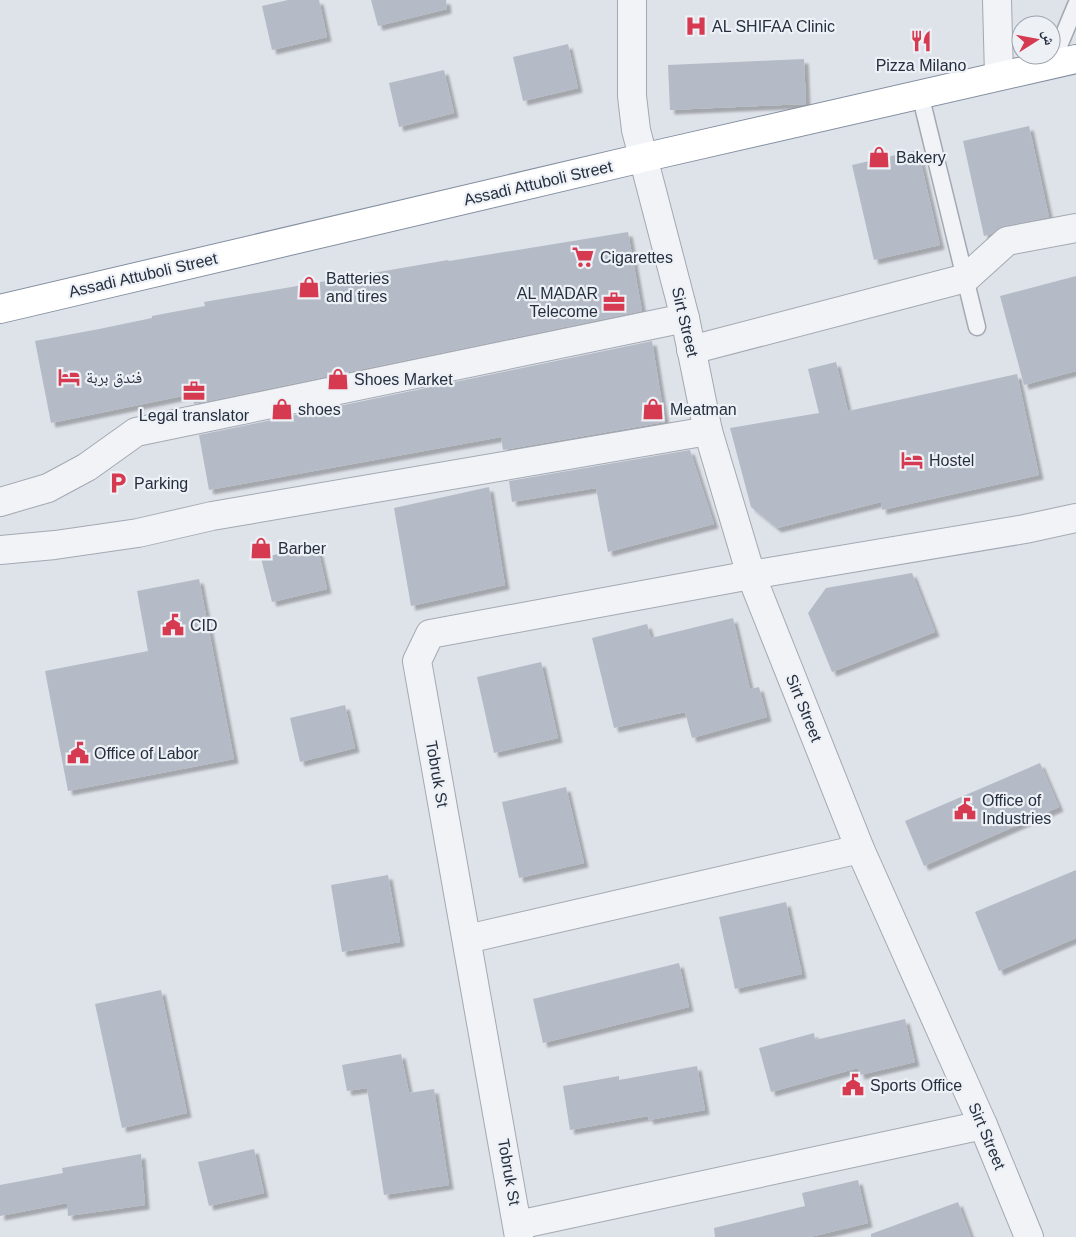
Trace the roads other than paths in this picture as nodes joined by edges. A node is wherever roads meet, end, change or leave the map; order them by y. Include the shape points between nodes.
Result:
1 (632, 0) edge
2 (997, 0) edge
3 (1076, 5) edge
4 (1064, 62) edge
5 (999, 76) junction
6 (920, 94) junction
7 (642, 158) junction
8 (1076, 228) edge
9 (966, 278) junction
10 (0, 309) edge
11 (685, 318) junction
12 (977, 327) dead end
13 (691, 350) junction
14 (708, 431) junction
15 (0, 502) edge
16 (1076, 518) edge
17 (0, 550) edge
18 (751, 575) junction
19 (860, 849) junction
20 (467, 939) junction
21 (983, 1125) junction
22 (519, 1231) edge
23 (1030, 1237) edge

1 - 7 street, Sirt Street via 632,96
2 - 5 street
3 - 4 lane
4 - 5 highway, Assadi Attuboli Street
5 - 6 highway, Assadi Attuboli Street
6 - 7 highway, Assadi Attuboli Street
6 - 9 lane
7 - 10 highway, Assadi Attuboli Street
7 - 11 street, Sirt Street
8 - 9 street via 1007,241
9 - 12 lane
9 - 13 street
11 - 13 street, Sirt Street
11 - 15 street via 136,432 87,468 48,488
13 - 14 street, Sirt Street
14 - 17 street via 212,516 138,533
14 - 18 street, Sirt Street
16 - 18 street
18 - 19 street, Sirt Street
18 - 20 street, Tobruk St via 430,634 417,660
19 - 20 street
19 - 21 street, Sirt Street
20 - 22 street, Tobruk St
21 - 22 street
21 - 23 street, Sirt Street

